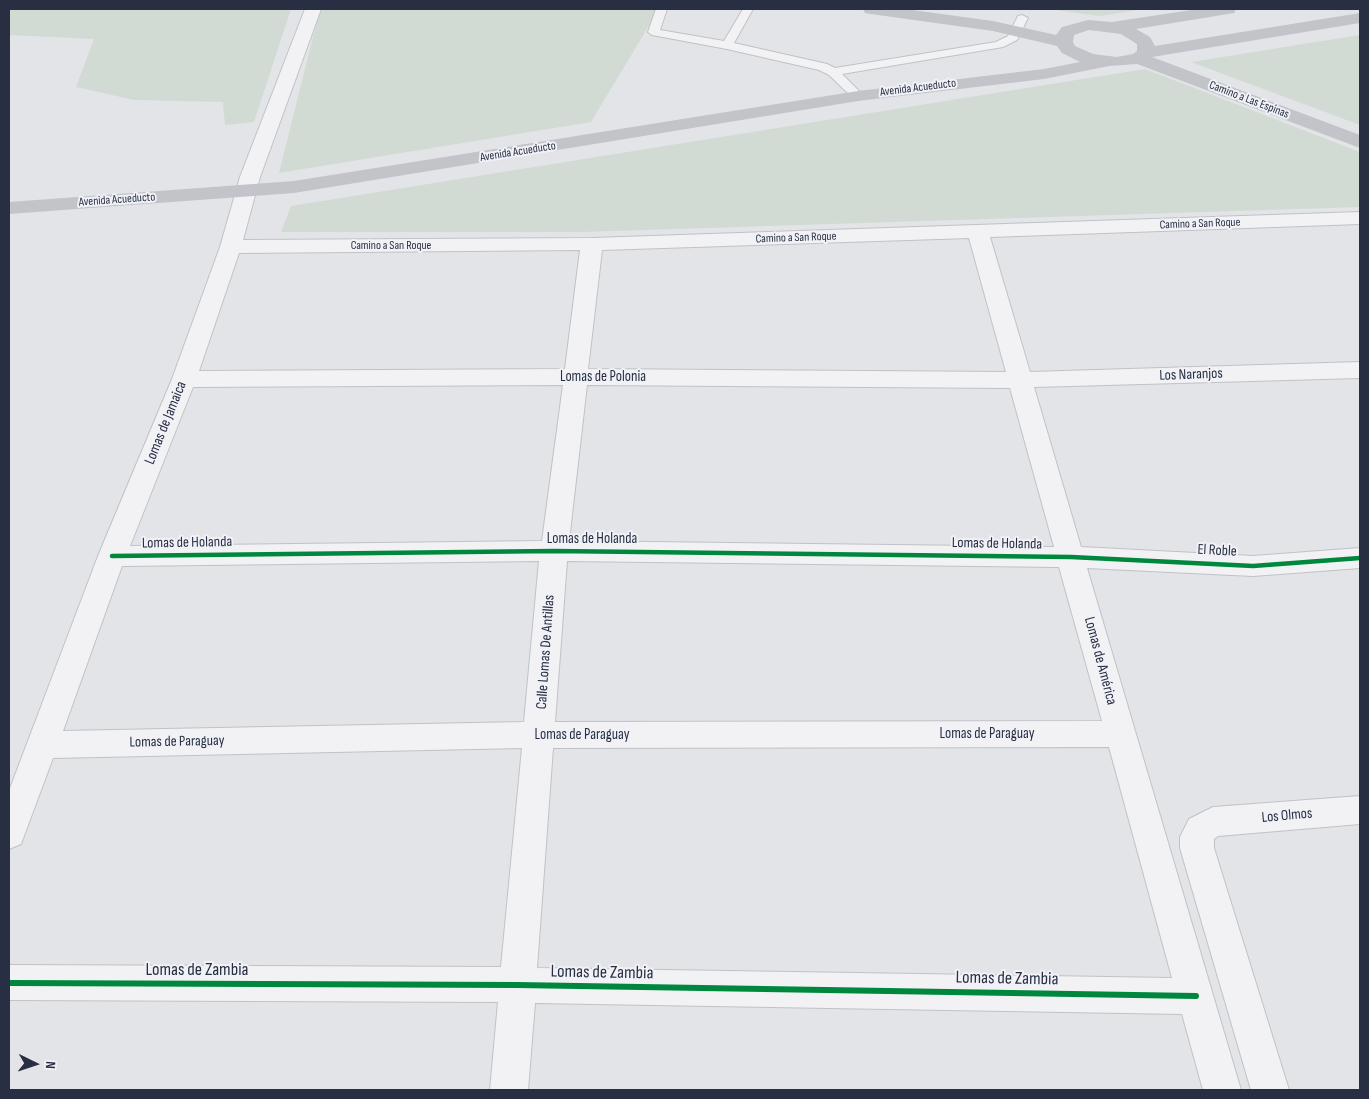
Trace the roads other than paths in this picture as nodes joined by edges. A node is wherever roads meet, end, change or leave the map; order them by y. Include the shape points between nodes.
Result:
1 (313, 9) edge
2 (661, 9) edge
3 (748, 9) edge
4 (871, 9) edge
5 (958, 9) edge
6 (1228, 9) edge
7 (1360, 18) edge
8 (1019, 24) junction
9 (1077, 27) junction
10 (1114, 27) junction
11 (727, 45) junction
12 (1066, 46) junction
13 (1141, 55) junction
14 (1105, 62) junction
15 (833, 72) junction
16 (1026, 74) junction
17 (858, 96) junction
18 (1360, 142) edge
19 (245, 190) junction
20 (9, 208) edge
21 (1353, 218) edge
22 (978, 232) junction
23 (1360, 237) edge
24 (592, 244) junction
25 (231, 246) junction
26 (1360, 370) edge
27 (574, 377) junction
28 (184, 379) junction
29 (1022, 380) junction
30 (554, 551) junction
31 (112, 556) junction
32 (1072, 557) junction
33 (1360, 558) edge
34 (1120, 734) junction
35 (540, 735) junction
36 (43, 745) junction
37 (1360, 810) edge
38 (9, 834) edge
39 (9, 983) edge
40 (517, 985) junction
41 (1196, 996) junction
42 (509, 1090) edge
43 (1222, 1090) edge
44 (1270, 1090) edge

1 - 19 street, Lomas de Jamaica
2 - 11 lane via 656,33
3 - 11 lane
4 - 8 street
5 - 8 street
6 - 10 street
7 - 13 street
8 - 9 street
8 - 12 street
8 - 15 lane via 1013,38 1000,45
9 - 10 street
9 - 12 street via 1064,36
10 - 13 street via 1144,40 1147,47
11 - 15 lane
12 - 14 street via 1089,59
12 - 16 street, Avenida Acueducto
13 - 14 street, Avenida Acueducto
13 - 18 street, Camino a Las Espinas
14 - 16 street, Avenida Acueducto via 1044,74
15 - 17 lane
16 - 17 street, Avenida Acueducto
17 - 19 street, Avenida Acueducto via 370,176
19 - 20 street, Avenida Acueducto
19 - 25 street, Lomas de Jamaica
21 - 22 street, Camino a San Roque
21 - 23 street
22 - 24 street, Camino a San Roque
22 - 29 street, Lomas de América
24 - 25 street, Camino a San Roque
24 - 27 street, Calle Lomas De Antillas
25 - 28 street, Lomas de Jamaica
26 - 29 street, Los Naranjos
27 - 28 street, Lomas de Polonia
27 - 29 street, Lomas de Polonia
27 - 30 street, Calle Lomas De Antillas
28 - 31 street, Lomas de Jamaica
29 - 32 street, Lomas de América
30 - 31 street, Lomas de Holanda
30 - 32 street, Lomas de Holanda
30 - 35 street, Calle Lomas De Antillas
31 - 36 street, Lomas de Jamaica
32 - 33 street, El Roble via 1253,566
32 - 34 street, Lomas de América
34 - 35 street, Lomas de Paraguay
34 - 41 street, Lomas de América
35 - 36 street, Lomas de Paraguay
35 - 40 street, Calle Lomas De Antillas
36 - 38 street, Lomas de Jamaica
37 - 44 street, Los Olmos via 1213,822 1201,829 1197,837 1197,848
39 - 40 street, Lomas de Zambia
40 - 41 street, Lomas de Zambia
40 - 42 street, Calle Lomas De Antillas
41 - 43 street, Lomas de América

